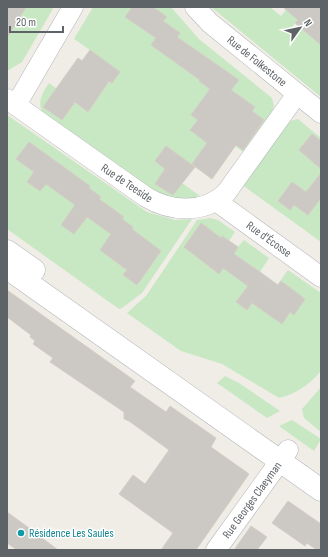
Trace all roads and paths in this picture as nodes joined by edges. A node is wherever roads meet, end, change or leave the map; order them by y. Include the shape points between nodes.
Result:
1 (73, 7) edge
2 (195, 7) edge
3 (297, 94) junction
4 (12, 102) edge
5 (321, 113) edge
6 (216, 201) junction
7 (7, 251) edge
8 (7, 268) edge
9 (321, 277) edge
10 (284, 455) junction
11 (321, 473) edge
12 (321, 490) edge
13 (216, 550) edge

1 - 4 street
2 - 3 street, Rue de Folkestone via 210,23
3 - 5 street, Rue de Folkestone
3 - 6 street, Rue de Teeside via 230,188
4 - 6 street, Rue de Teeside via 153,202 187,209
6 - 9 street, Rue d'Écosse
7 - 10 main road
8 - 10 main road
10 - 11 main road
10 - 12 main road
10 - 13 street, Rue Georges Claeyman

